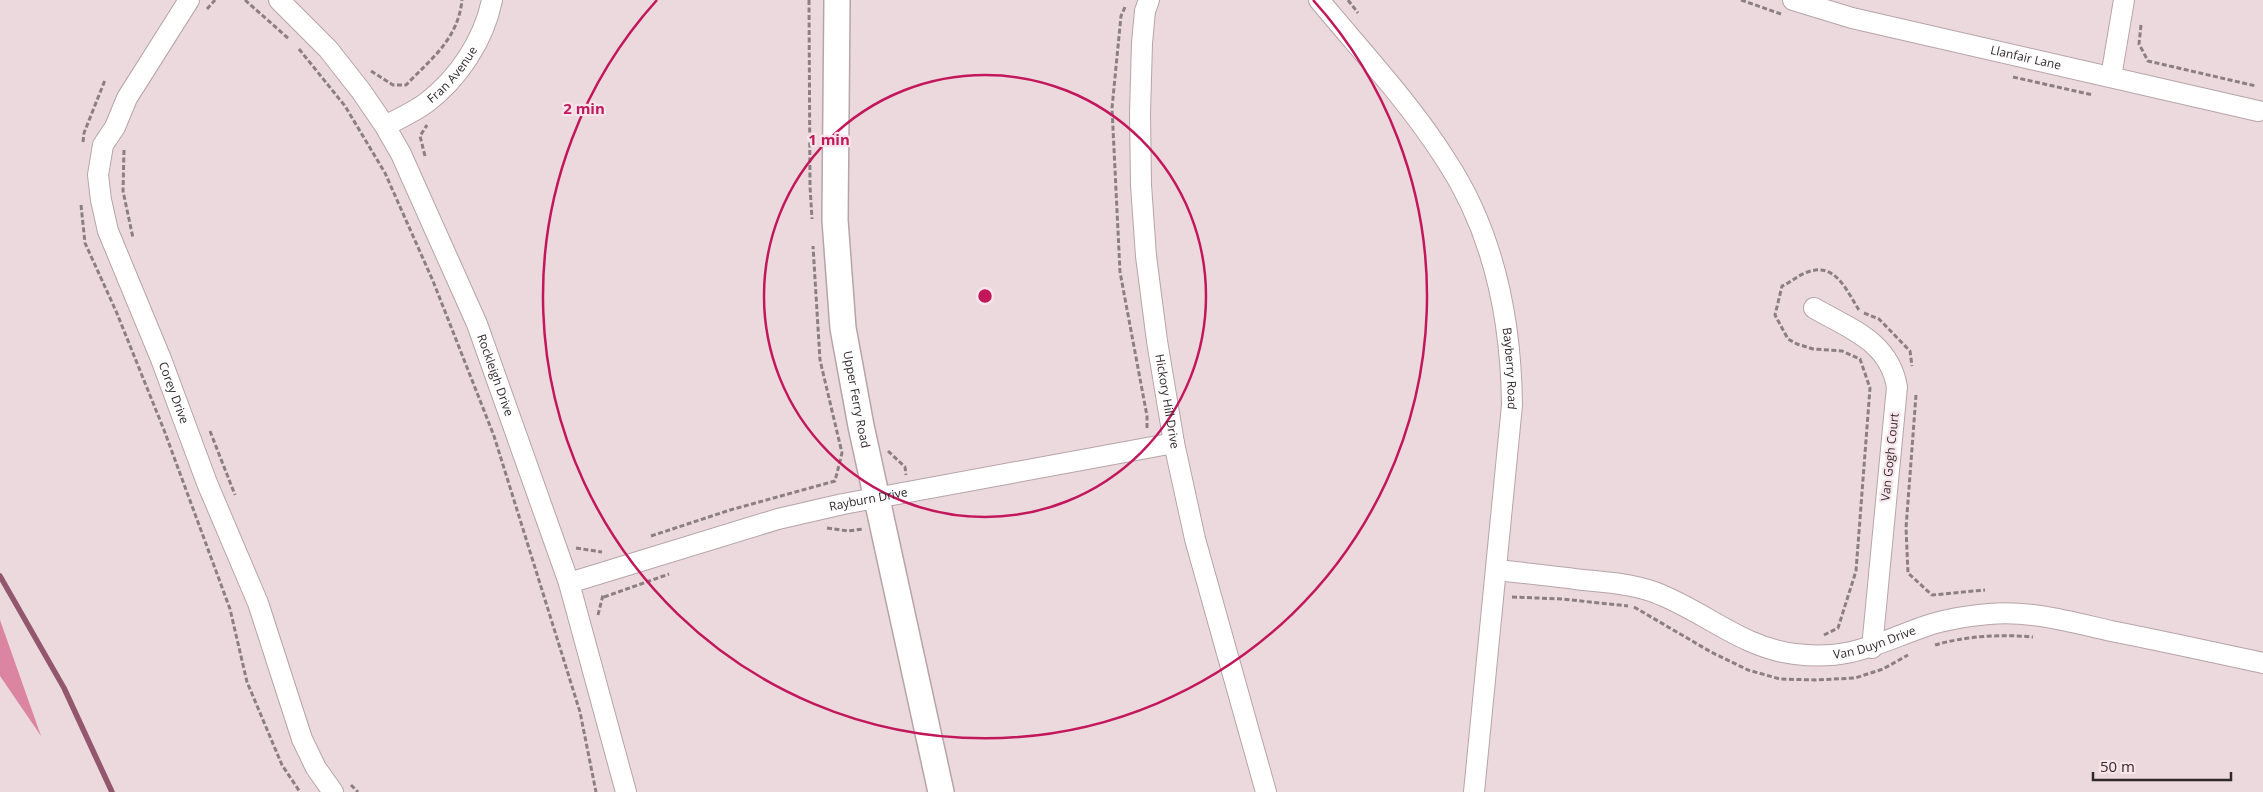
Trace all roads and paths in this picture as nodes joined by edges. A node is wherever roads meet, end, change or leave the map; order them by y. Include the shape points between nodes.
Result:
1 (215, 0) edge
2 (245, 0) edge
3 (279, 0) edge
4 (462, 0) edge
5 (492, 0) edge
6 (809, 0) edge
7 (837, 0) edge
8 (1149, 0) edge
9 (1319, 0) edge
10 (1348, 0) edge
11 (1793, 0) edge
12 (2124, 0) edge
13 (196, 6) edge
14 (2142, 18) dead end
15 (1362, 19) dead end
16 (2111, 77) junction
17 (393, 85) dead end
18 (2256, 86) dead end
19 (2258, 111) dead end
20 (429, 123) dead end
21 (385, 126) junction
22 (125, 146) dead end
23 (425, 159) dead end
24 (812, 224) dead end
25 (813, 244) dead end
26 (135, 247) dead end
27 (1814, 308) dead end
28 (1913, 371) dead end
29 (1916, 391) dead end
30 (207, 424) dead end
31 (1174, 443) junction
32 (884, 448) dead end
33 (907, 492) junction
34 (235, 497) dead end
35 (877, 498) junction
36 (883, 526) junction
37 (818, 527) dead end
38 (647, 537) dead end
39 (576, 548) dead end
40 (610, 549) dead end
41 (1496, 570) junction
42 (678, 571) dead end
43 (569, 583) junction
44 (1985, 590) dead end
45 (604, 597) dead end
46 (1510, 606) dead end
47 (1822, 636) dead end
48 (2033, 637) dead end
49 (1930, 647) dead end
50 (1872, 648) junction
51 (1912, 652) dead end
52 (2263, 663) edge
53 (340, 786) edge
54 (358, 792) edge
55 (596, 792) edge
56 (626, 792) edge
57 (942, 792) edge
58 (1266, 792) edge
59 (1474, 792) edge

1 - 13 path
2 - 55 path via 295,45 345,106 385,173 425,263 494,436 580,712
3 - 21 street, Rockleigh Drive via 328,49
4 - 17 path via 448,42 406,84
5 - 21 street, Fran Avenue via 480,36 446,85 425,104
6 - 24 path
7 - 35 main road, Upper Ferry Road via 834,220 838,286 861,426
8 - 31 street, Hickory Hill Drive via 1142,43 1141,185 1146,256
9 - 41 street, Bayberry Road via 1420,122 1447,160 1469,200 1490,251 1506,315 1512,360 1512,405
10 - 15 path
11 - 16 street, Llanfair Lane via 1852,18
12 - 16 street
13 - 53 street, Corey Drive via 127,98 115,127 103,145 98,175 101,200 108,231 258,603 302,739 316,768
14 - 18 path via 2139,44 2148,61
16 - 19 street, Llanfair Lane
20 - 23 path via 420,136
21 - 43 street, Rockleigh Drive via 402,154 477,324
22 - 26 path via 123,191
25 - 38 path via 820,360 842,453 835,481
27 - 50 street, Van Gogh Court via 1877,345 1895,372 1897,387
28 - 47 path via 1910,351 1879,319 1858,310 1840,280 1830,271 1811,271 1782,286 1775,315 1788,339 1813,349 1842,351 1860,359 1870,388 1856,571 1838,628
29 - 44 path via 1906,528 1908,573 1932,595
30 - 34 path
31 - 33 street, Rayburn Drive
31 - 58 street, Hickory Hill Drive via 1195,539
32 - 33 path via 905,467
33 - 35 street, Rayburn Drive
35 - 36 main road, Upper Ferry Road
35 - 43 street, Rayburn Drive via 778,519
36 - 37 path via 848,531
36 - 57 main road, Upper Ferry Road
39 - 40 path via 601,552
41 - 50 street, Van Duyn Drive via 1624,584 1653,592 1744,640 1794,654 1822,656
41 - 59 street, Bayberry Road
42 - 45 path
43 - 56 street, Rockleigh Drive
46 - 51 path via 1511,597 1633,607 1710,652 1748,670 1780,679 1855,678 1884,668
48 - 49 path via 2007,635 1947,641
50 - 52 street, Van Duyn Drive via 1927,626 1961,617 2027,615
53 - 54 path

